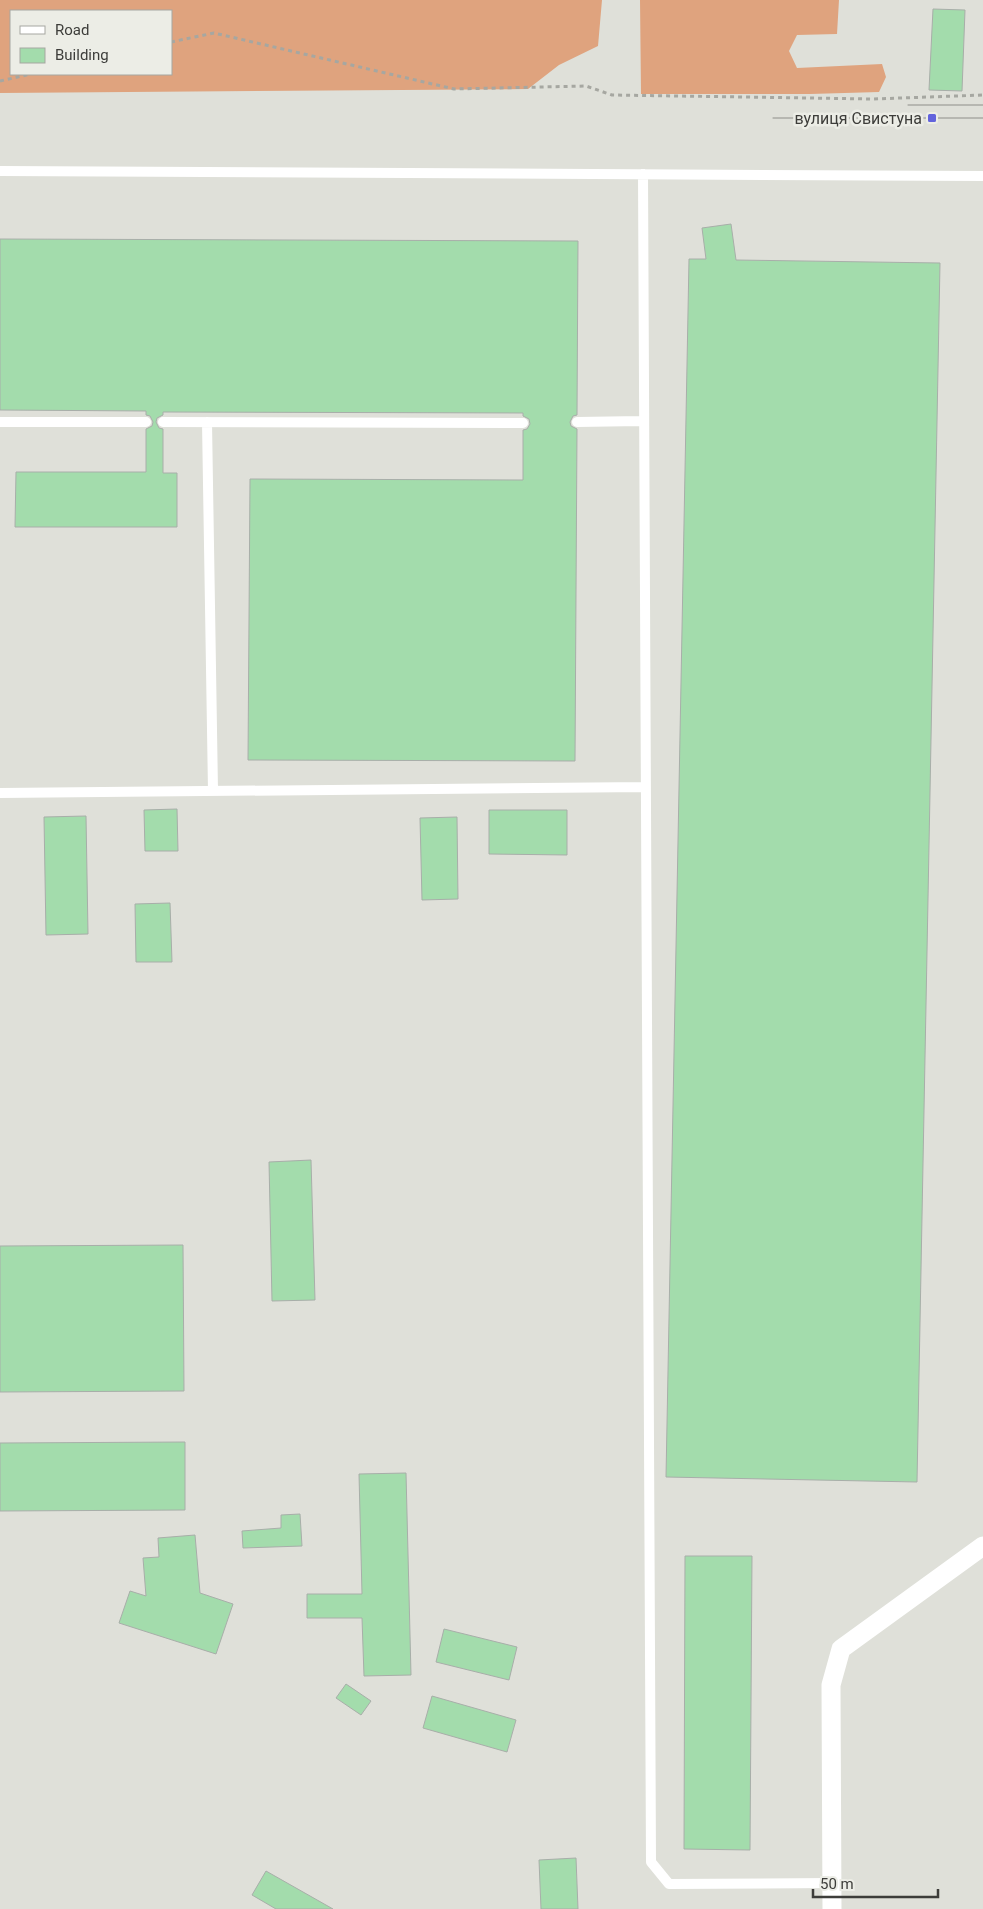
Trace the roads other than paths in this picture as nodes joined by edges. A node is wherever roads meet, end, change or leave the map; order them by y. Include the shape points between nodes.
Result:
1 (0, 171) edge
2 (643, 174) junction
3 (983, 176) edge
4 (641, 421) dead end
5 (0, 422) edge
6 (146, 422) dead end
7 (163, 422) dead end
8 (207, 422) junction
9 (577, 422) dead end
10 (523, 423) dead end
11 (646, 787) junction
12 (213, 791) junction
13 (0, 793) edge
14 (983, 1546) edge
15 (832, 1883) junction
16 (832, 1909) edge

1 - 2 lane
2 - 3 lane
2 - 11 lane
4 - 9 lane
5 - 6 lane
7 - 8 lane
8 - 10 lane
8 - 12 lane
11 - 12 lane
11 - 15 lane via 650,1862 669,1884
12 - 13 lane
14 - 15 street via 841,1649 831,1685
15 - 16 street

